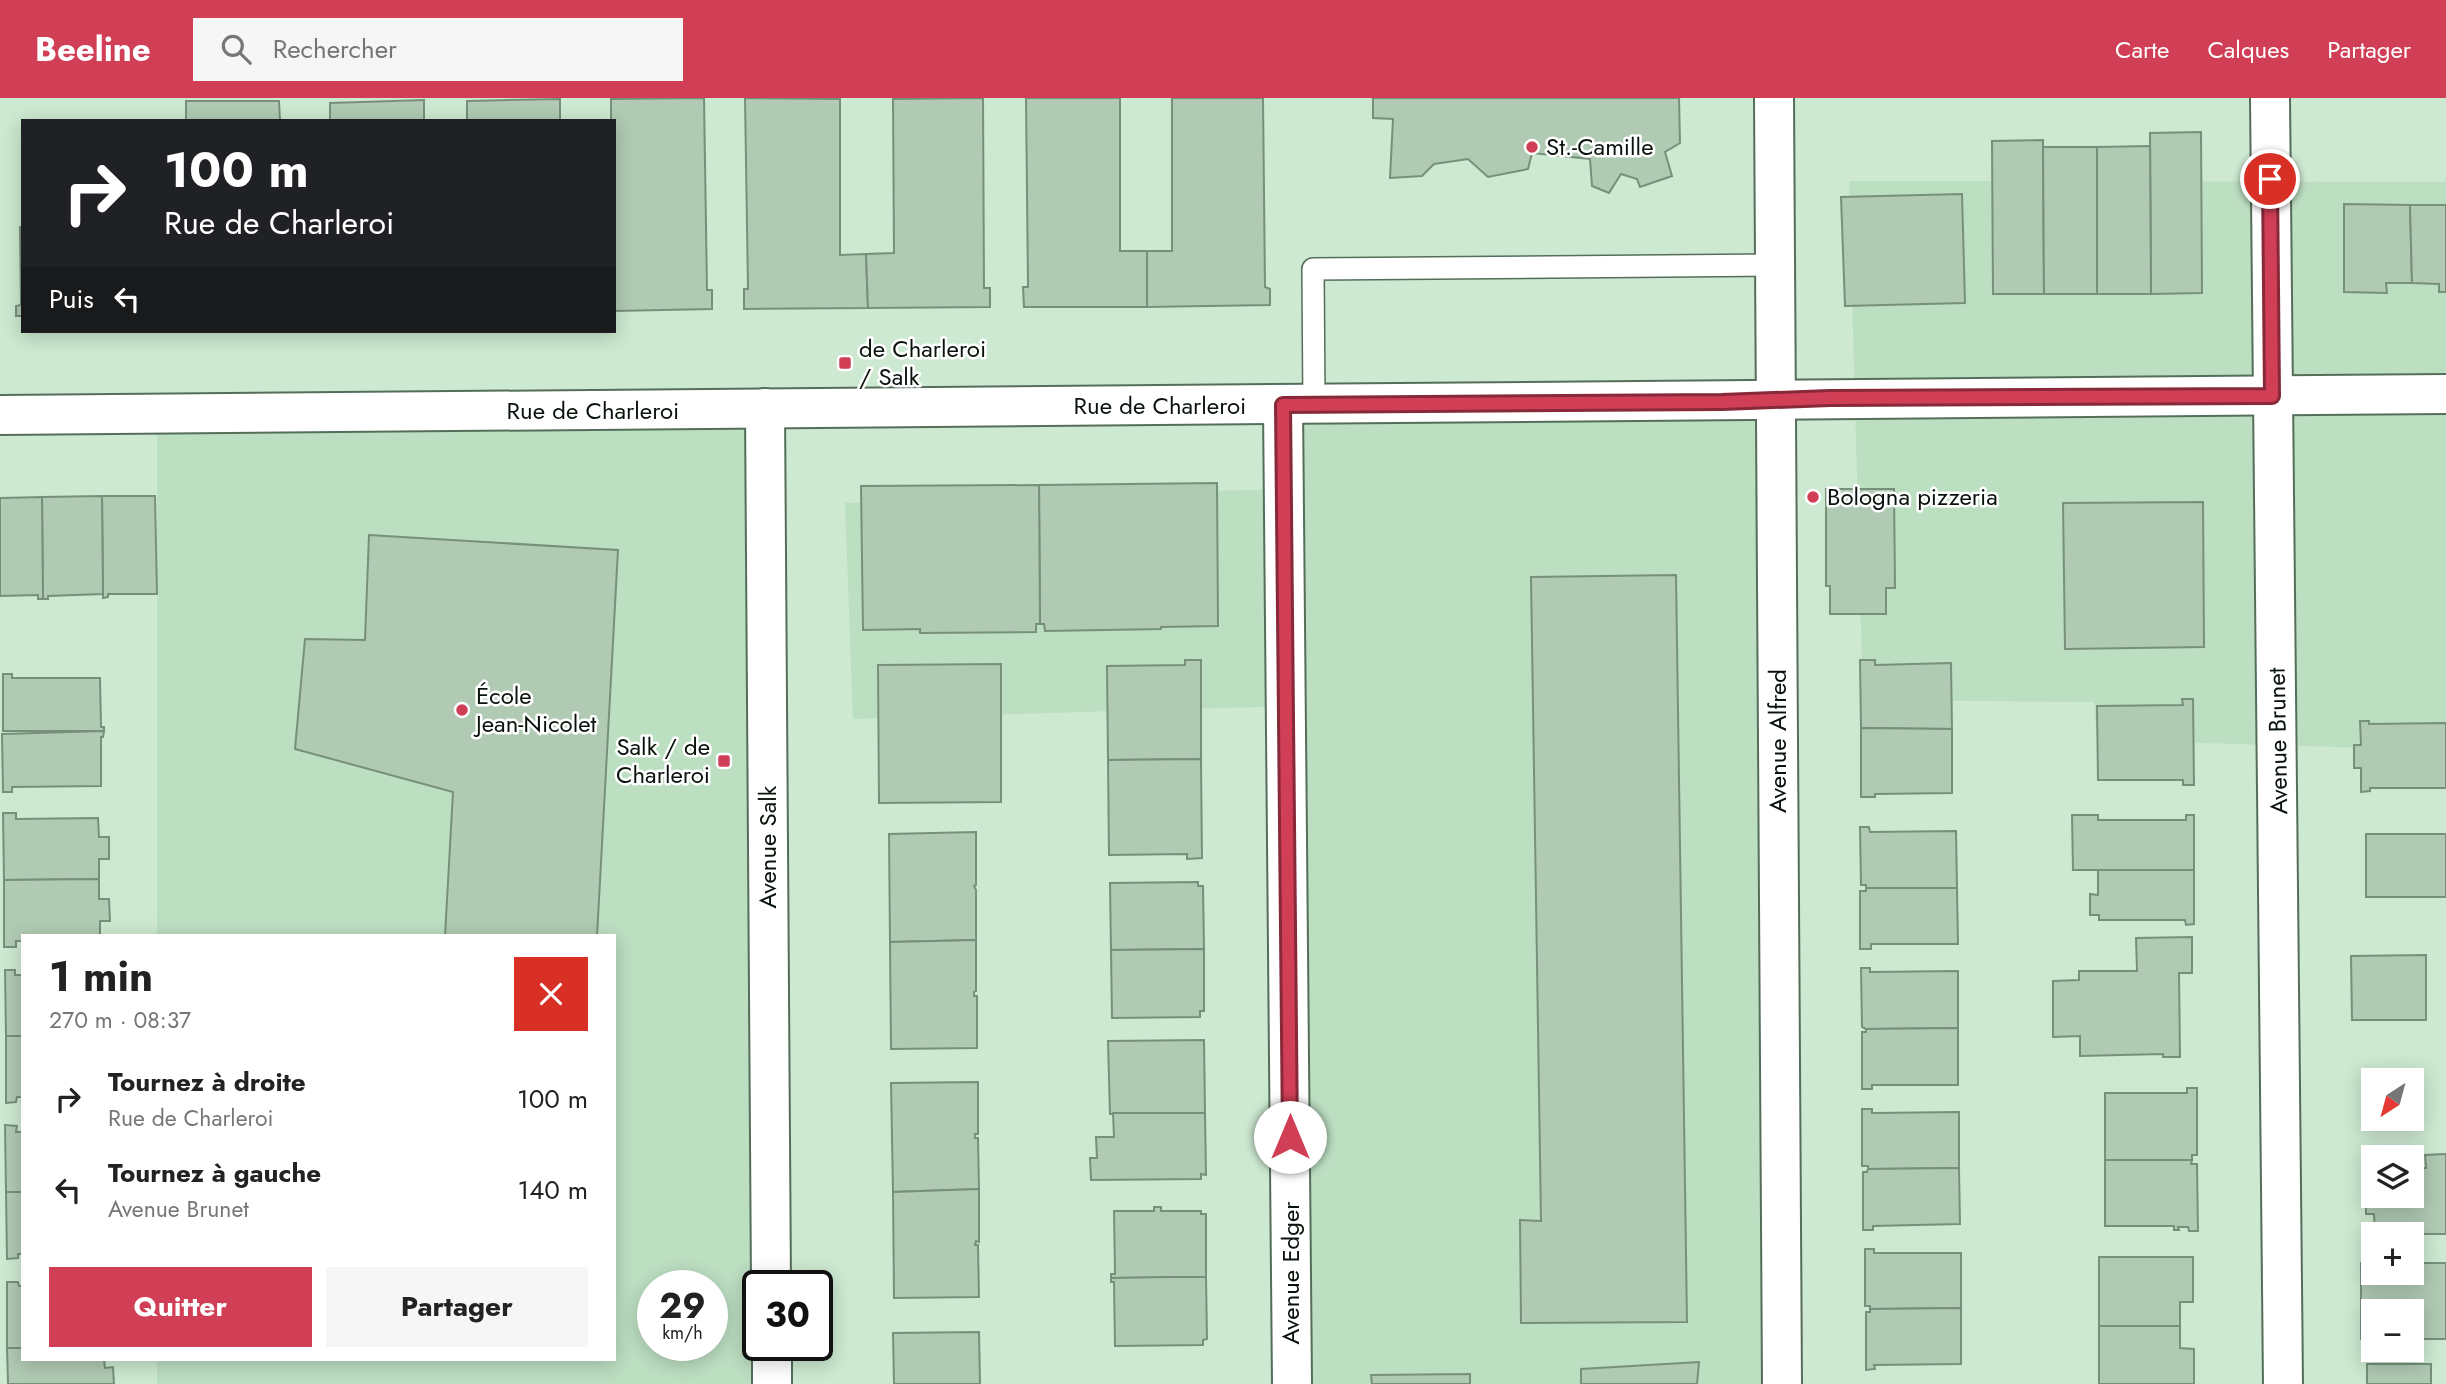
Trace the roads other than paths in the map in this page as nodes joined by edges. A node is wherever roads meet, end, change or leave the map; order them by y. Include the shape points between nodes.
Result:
1 (1774, 98) edge
2 (2270, 98) edge
3 (1776, 265) junction
4 (2446, 394) edge
5 (2272, 396) junction
6 (1777, 400) junction
7 (1299, 405) junction
8 (765, 408) junction
9 (0, 415) edge
10 (771, 1270) edge
11 (772, 1361) edge
12 (772, 1384) edge
13 (1292, 1384) edge
14 (1782, 1384) edge
15 (2283, 1384) edge

1 - 3 street, Avenue Alfred
2 - 5 street, Avenue Brunet
3 - 6 street, Avenue Alfred
3 - 7 lane via 1313,270
4 - 5 street, Rue de Charleroi
5 - 6 street, Rue de Charleroi
5 - 15 street, Avenue Brunet
6 - 7 street, Rue de Charleroi
6 - 14 street, Avenue Alfred
7 - 8 street, Rue de Charleroi
7 - 13 street, Avenue Edger
8 - 9 street, Rue de Charleroi
8 - 10 street, Avenue Salk
11 - 12 street

